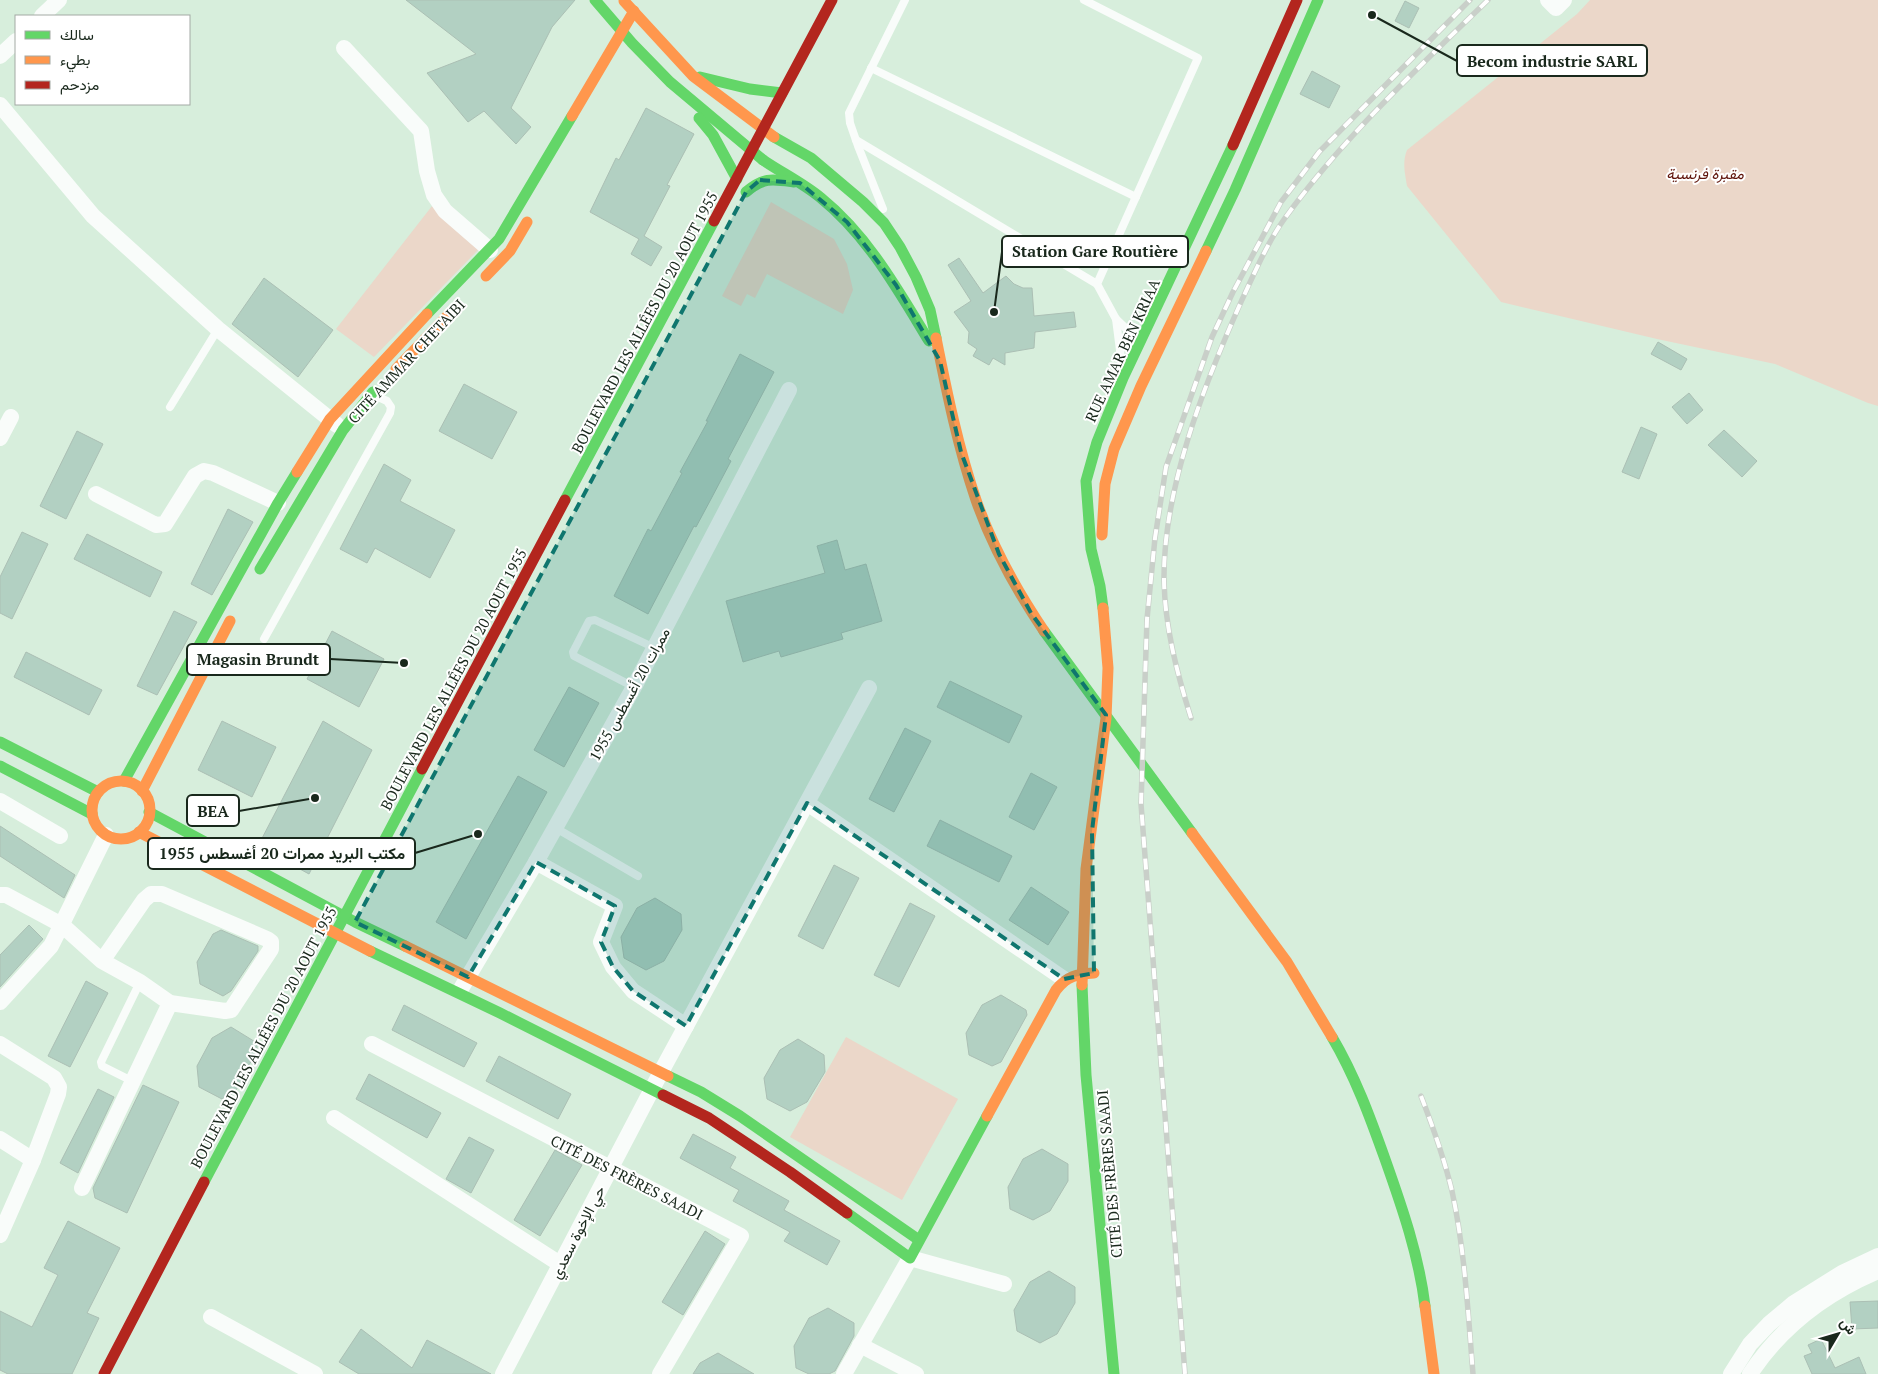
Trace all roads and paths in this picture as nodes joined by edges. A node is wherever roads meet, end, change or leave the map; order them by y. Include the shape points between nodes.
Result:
1 (59, 0) edge
2 (595, 0) edge
3 (624, 0) edge
4 (832, 0) edge
5 (905, 0) edge
6 (1084, 0) edge
7 (1297, 0) edge
8 (1318, 0) edge
9 (1548, 0) edge
10 (1564, 0) edge
11 (639, 12) edge
12 (43, 15) edge
13 (622, 32) junction
14 (15, 41) edge
15 (630, 47) junction
16 (344, 48) dead end
17 (0, 56) edge
18 (871, 68) junction
19 (693, 76) junction
20 (670, 82) junction
21 (782, 93) junction
22 (0, 105) edge
23 (763, 130) junction
24 (856, 140) junction
25 (553, 148) junction
26 (769, 150) junction
27 (752, 151) junction
28 (566, 156) dead end
29 (737, 178) junction
30 (800, 182) junction
31 (1136, 197) junction
32 (534, 211) dead end
33 (900, 248) junction
34 (490, 250) junction
35 (1097, 284) junction
36 (476, 286) dead end
37 (462, 301) dead end
38 (1116, 319) junction
39 (218, 329) junction
40 (1140, 344) junction
41 (1158, 352) junction
42 (940, 361) junction
43 (1123, 378) junction
44 (379, 386) junction
45 (789, 390) dead end
46 (170, 407) dead end
47 (11, 417) dead end
48 (330, 419) junction
49 (343, 430) junction
50 (0, 438) edge
51 (96, 494) dead end
52 (278, 503) junction
53 (254, 579) dead end
54 (1100, 586) junction
55 (236, 611) dead end
56 (264, 639) dead end
57 (655, 648) junction
58 (634, 687) junction
59 (869, 688) dead end
60 (0, 742) edge
61 (0, 766) edge
62 (124, 781) junction
63 (142, 791) junction
64 (98, 792) junction
65 (0, 801) edge
66 (807, 802) junction
67 (149, 812) junction
68 (92, 814) junction
69 (554, 827) junction
70 (1092, 831) junction
71 (139, 832) junction
72 (106, 835) junction
73 (60, 836) dead end
74 (536, 862) junction
75 (638, 876) dead end
76 (0, 895) edge
77 (343, 916) junction
78 (358, 918) junction
79 (62, 925) junction
80 (334, 934) junction
81 (344, 945) junction
82 (102, 961) junction
83 (1081, 974) junction
84 (468, 977) junction
85 (1064, 979) junction
86 (140, 982) junction
87 (458, 993) junction
88 (0, 1002) edge
89 (170, 1003) junction
90 (686, 1026) junction
91 (0, 1044) edge
92 (372, 1044) dead end
93 (661, 1072) junction
94 (132, 1081) junction
95 (652, 1090) junction
96 (334, 1118) dead end
97 (0, 1140) edge
98 (33, 1160) junction
99 (1106, 1167) dead end
100 (610, 1169) junction
101 (1108, 1187) dead end
102 (82, 1188) dead end
103 (0, 1235) edge
104 (919, 1240) junction
105 (1878, 1256) edge
106 (910, 1258) junction
107 (560, 1264) junction
108 (1878, 1272) edge
109 (1004, 1284) dead end
110 (211, 1317) dead end
111 (860, 1345) junction
112 (104, 1374) edge
113 (315, 1374) edge
114 (503, 1374) edge
115 (660, 1374) edge
116 (844, 1374) edge
117 (916, 1374) edge
118 (1114, 1374) edge
119 (1434, 1374) edge
120 (1731, 1374) edge
121 (1750, 1374) edge

1 - 12 street
2 - 13 main road
3 - 11 main road
4 - 21 main road, BOULEVARD LES ALLÉES DU 20 AOUT 1955
5 - 18 lane
6 - 31 lane via 1198,58
7 - 40 main road, RUE AMAR BEN KRIAA via 1217,182
8 - 41 main road, RUE AMAR BEN KRIAA via 1235,190
9 - 10 street via 1556,8
11 - 13 main road, CITÉ AMMAR CHETAIBI
11 - 15 main road
11 - 19 main road
13 - 15 main road
13 - 25 main road, CITÉ AMMAR CHETAIBI
14 - 17 street
15 - 20 main road
16 - 34 street via 421,131 426,171 434,195 445,211
18 - 24 lane via 849,114
18 - 31 lane
19 - 21 main road
19 - 23 main road
20 - 27 main road
20 - 29 main road via 713,135
21 - 23 main road, BOULEVARD LES ALLÉES DU 20 AOUT 1955
22 - 39 street via 93,216
23 - 26 main road
23 - 27 main road, BOULEVARD LES ALLÉES DU 20 AOUT 1955
24 - 33 lane
24 - 35 lane
25 - 28 main road
25 - 34 main road, CITÉ AMMAR CHETAIBI
26 - 27 main road
26 - 30 main road
26 - 30 main road via 744,196 760,180
26 - 33 main road via 811,158 884,223
27 - 29 main road, BOULEVARD LES ALLÉES DU 20 AOUT 1955
29 - 77 main road, BOULEVARD LES ALLÉES DU 20 AOUT 1955
30 - 42 main road via 847,222 870,248 896,285
31 - 35 lane
32 - 36 main road, CITÉ AMMAR CHETAIBI via 510,251
33 - 42 main road via 930,310
34 - 48 main road, CITÉ AMMAR CHETAIBI
35 - 38 lane
37 - 44 main road, CITÉ AMMAR CHETAIBI
38 - 40 lane
38 - 43 lane
39 - 46 lane
39 - 48 street
40 - 41 lane
40 - 43 main road, RUE AMAR BEN KRIAA
41 - 54 main road, RUE AMAR BEN KRIAA via 1109,465 1105,484
42 - 119 main road via 976,501 1016,589 1302,985 1364,1100 1416,1254
43 - 54 main road, RUE AMAR BEN KRIAA via 1096,442 1086,481 1091,549
44 - 49 main road, CITÉ AMMAR CHETAIBI
44 - 56 lane via 391,407 390,413
45 - 57 street, ممرات 20 أغسطس 1955
47 - 50 street
48 - 49 street
48 - 52 main road, CITÉ AMMAR CHETAIBI
49 - 53 main road, CITÉ AMMAR CHETAIBI
51 - 52 street via 156,525 165,524 195,476 204,470
52 - 62 main road, CITÉ AMMAR CHETAIBI
54 - 70 main road, RUE AMAR BEN KRIAA via 1108,668 1106,718
55 - 63 main road
57 - 58 street, ممرات 20 أغسطس 1955
57 - 58 lane via 595,620 589,621 574,656
58 - 69 street, ممرات 20 أغسطس 1955
59 - 66 street
60 - 64 main road
61 - 68 main road
62 - 63 main road
62 - 64 main road via 110,783
63 - 67 main road
64 - 68 main road
65 - 73 street
66 - 85 street
66 - 90 street
67 - 71 main road
67 - 77 main road
68 - 72 main road
69 - 74 street, ممرات 20 أغسطس 1955
69 - 75 lane
70 - 83 main road, CITÉ DES FRÈRES SAADI via 1086,869
70 - 83 main road via 1095,978
71 - 72 main road via 124,838
71 - 80 main road
72 - 79 street
74 - 84 street, ممرات 20 أغسطس 1955
74 - 90 street via 615,906 601,942 614,966 633,991
76 - 79 street via 6,895
77 - 78 main road
77 - 80 main road, BOULEVARD LES ALLÉES DU 20 AOUT 1955
78 - 81 main road, BOULEVARD LES ALLÉES DU 20 AOUT 1955
78 - 84 main road
79 - 82 street
79 - 88 street via 51,946
80 - 81 main road
80 - 112 main road, BOULEVARD LES ALLÉES DU 20 AOUT 1955
81 - 87 main road
82 - 86 street
82 - 89 street via 151,894 162,894 271,942 272,948 231,1010
83 - 85 main road
83 - 118 main road, CITÉ DES FRÈRES SAADI via 1087,1085
84 - 87 street, ممرات 20 أغسطس 1955
84 - 93 main road
85 - 104 main road via 1047,1004
86 - 89 street
86 - 94 lane via 100,1062
87 - 95 main road
89 - 94 street
90 - 93 street
91 - 98 street via 54,1078 59,1087
92 - 100 street, CITÉ DES FRÈRES SAADI
93 - 95 street
93 - 104 main road via 740,1116
94 - 102 street
95 - 100 street, حي الإخوة سعدي
95 - 106 main road via 680,1102 725,1129
96 - 107 street
97 - 98 street
98 - 103 street
99 - 101 main road, CITÉ DES FRÈRES SAADI
100 - 107 street, حي الإخوة سعدي
100 - 115 street, CITÉ DES FRÈRES SAADI via 741,1236
104 - 106 main road
105 - 120 street via 1842,1273 1787,1308 1750,1344
106 - 109 street
106 - 111 street
107 - 114 street, حي الإخوة سعدي
108 - 121 street via 1844,1287 1804,1314 1762,1355
110 - 113 street
111 - 116 street
111 - 117 street

